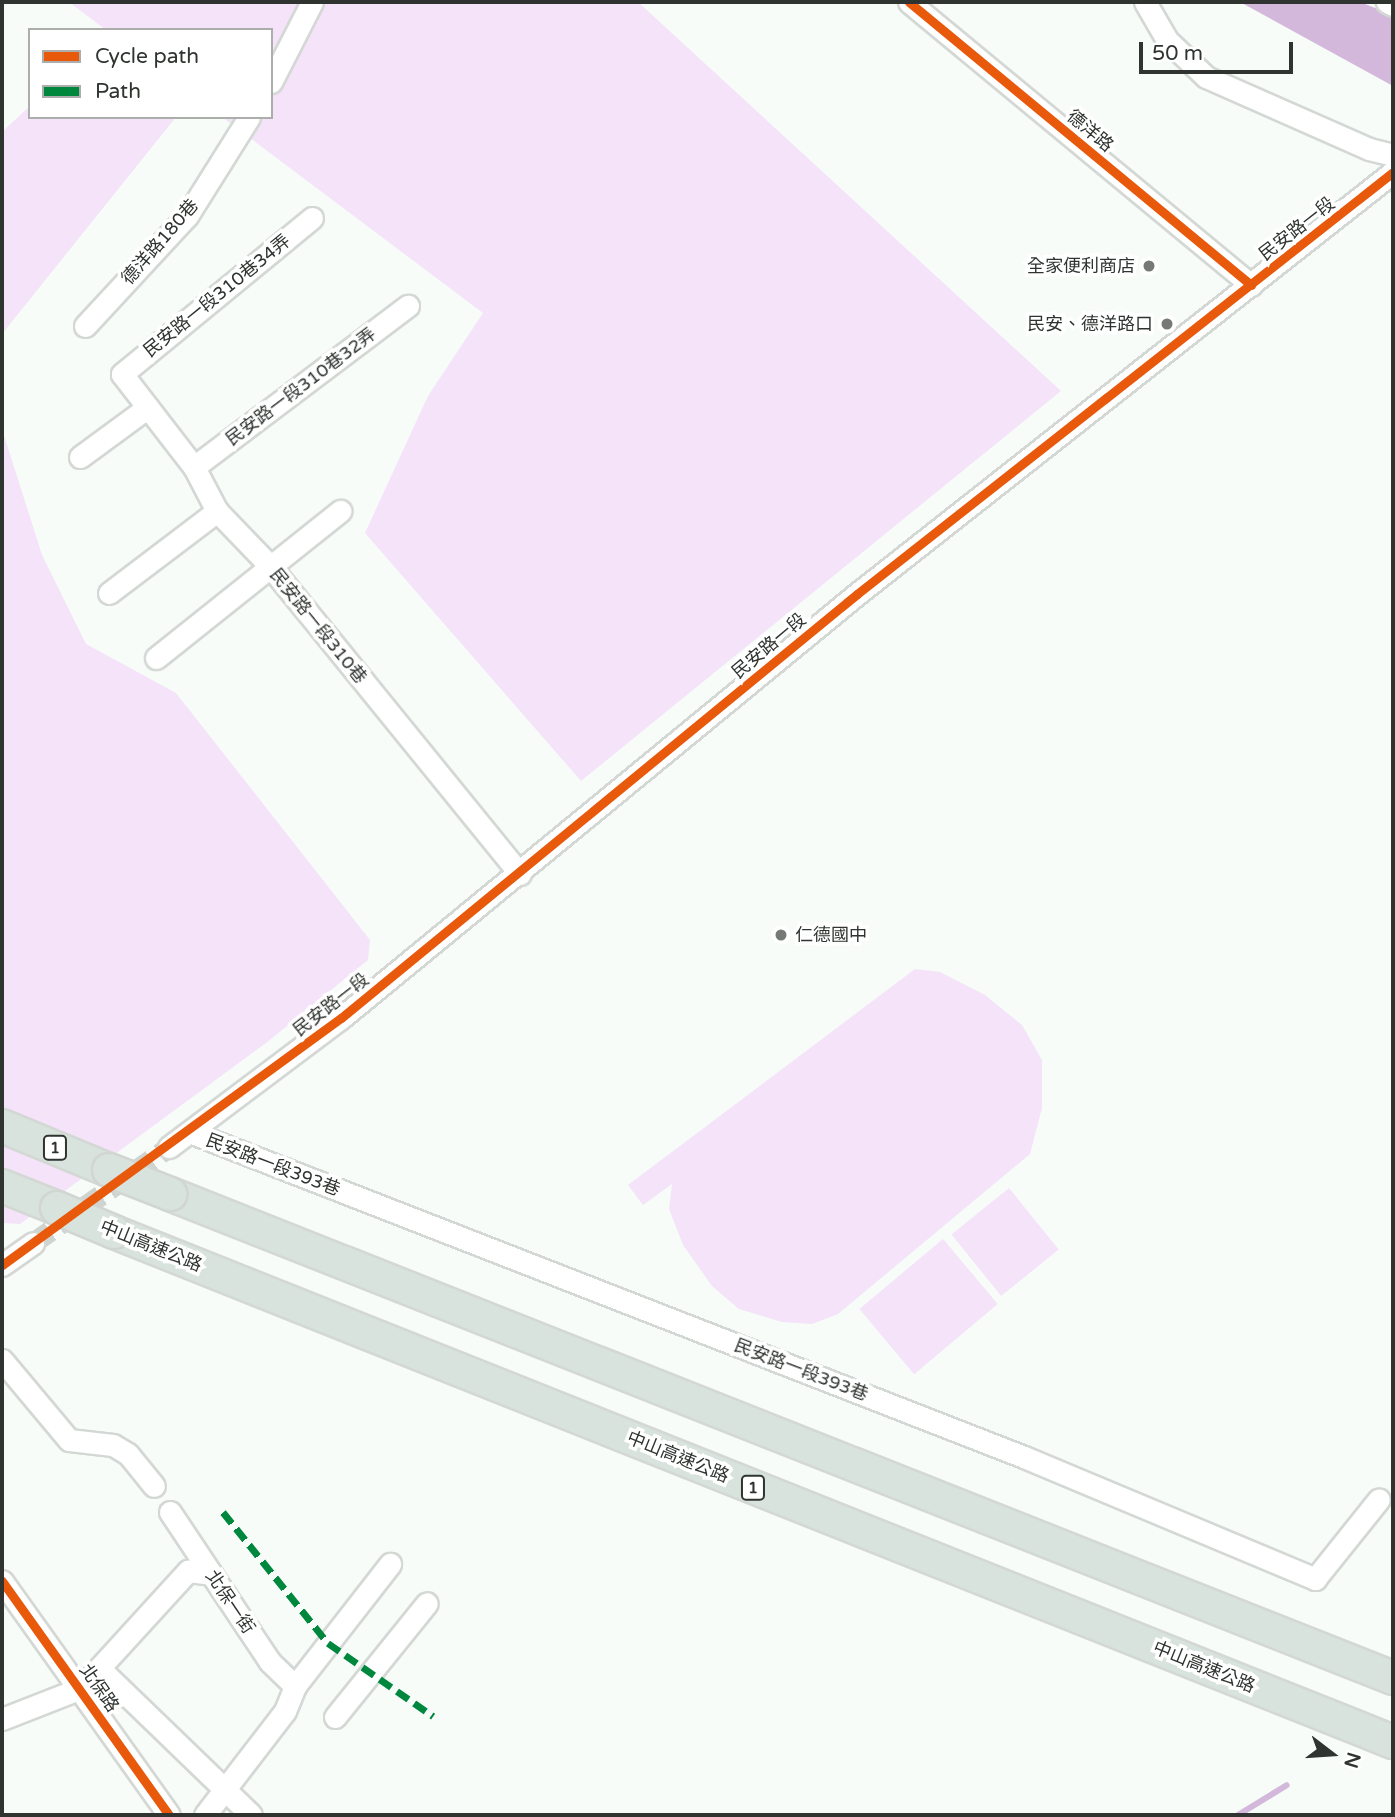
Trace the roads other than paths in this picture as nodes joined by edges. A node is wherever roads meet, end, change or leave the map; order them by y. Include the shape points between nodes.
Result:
1 (312, 2) edge
2 (908, 2) edge
3 (1145, 2) edge
4 (1387, 2) edge
5 (1393, 5) edge
6 (273, 78) edge
7 (248, 119) edge
8 (1393, 155) edge
9 (1393, 172) edge
10 (312, 218) dead end
11 (1251, 285) junction
12 (408, 306) dead end
13 (85, 326) dead end
14 (122, 374) joint
15 (148, 407) junction
16 (80, 457) dead end
17 (194, 467) junction
18 (217, 511) junction
19 (340, 511) dead end
20 (269, 565) junction
21 (109, 593) dead end
22 (156, 658) dead end
23 (520, 874) junction
24 (2, 1126) edge
25 (190, 1132) junction
26 (169, 1147) tunnel mouth
27 (2, 1186) edge
28 (33, 1243) tunnel mouth
29 (2, 1265) edge
30 (2, 1360) edge
31 (154, 1486) dead end
32 (1380, 1499) dead end
33 (170, 1512) dead end
34 (390, 1564) dead end
35 (211, 1574) junction
36 (2, 1581) edge
37 (427, 1604) dead end
38 (99, 1668) junction
39 (1393, 1678) edge
40 (295, 1686) junction
41 (81, 1688) junction
42 (335, 1717) dead end
43 (2, 1719) edge
44 (1393, 1742) edge
45 (225, 1789) junction
46 (169, 1815) edge
47 (205, 1815) edge
48 (251, 1815) edge

1 - 6 street
2 - 11 street, 德洋路
3 - 8 street via 1167,40 1206,77 1369,149
4 - 5 street
7 - 13 street, 德洋路180巷 via 187,216
9 - 11 street, 民安路一段
10 - 14 street, 民安路一段310巷34弄
11 - 23 street, 民安路一段 via 857,593
12 - 17 street, 民安路一段310巷32弄
14 - 15 street, 民安路一段310巷
15 - 16 street
15 - 17 street, 民安路一段310巷
17 - 18 street, 民安路一段310巷
18 - 20 street, 民安路一段310巷
18 - 21 street
19 - 20 street
20 - 22 street
20 - 23 street, 民安路一段310巷
23 - 25 street, 民安路一段
24 - 39 highway, 1, bridge
25 - 26 street, 民安路一段
25 - 32 street, 民安路一段393巷 via 1024,1457 1315,1578
27 - 44 highway, 中山高速公路 / 1, bridge
28 - 29 street
30 - 31 street via 69,1440 113,1446 128,1454
33 - 35 street, 北保一街
34 - 40 street
35 - 38 street via 188,1571
35 - 40 street, 北保一街 via 271,1662
36 - 41 street, 北保路
37 - 42 street
38 - 41 street
38 - 45 street
40 - 45 street via 285,1711
41 - 43 street
41 - 46 street, 北保路
45 - 47 street
45 - 48 street

